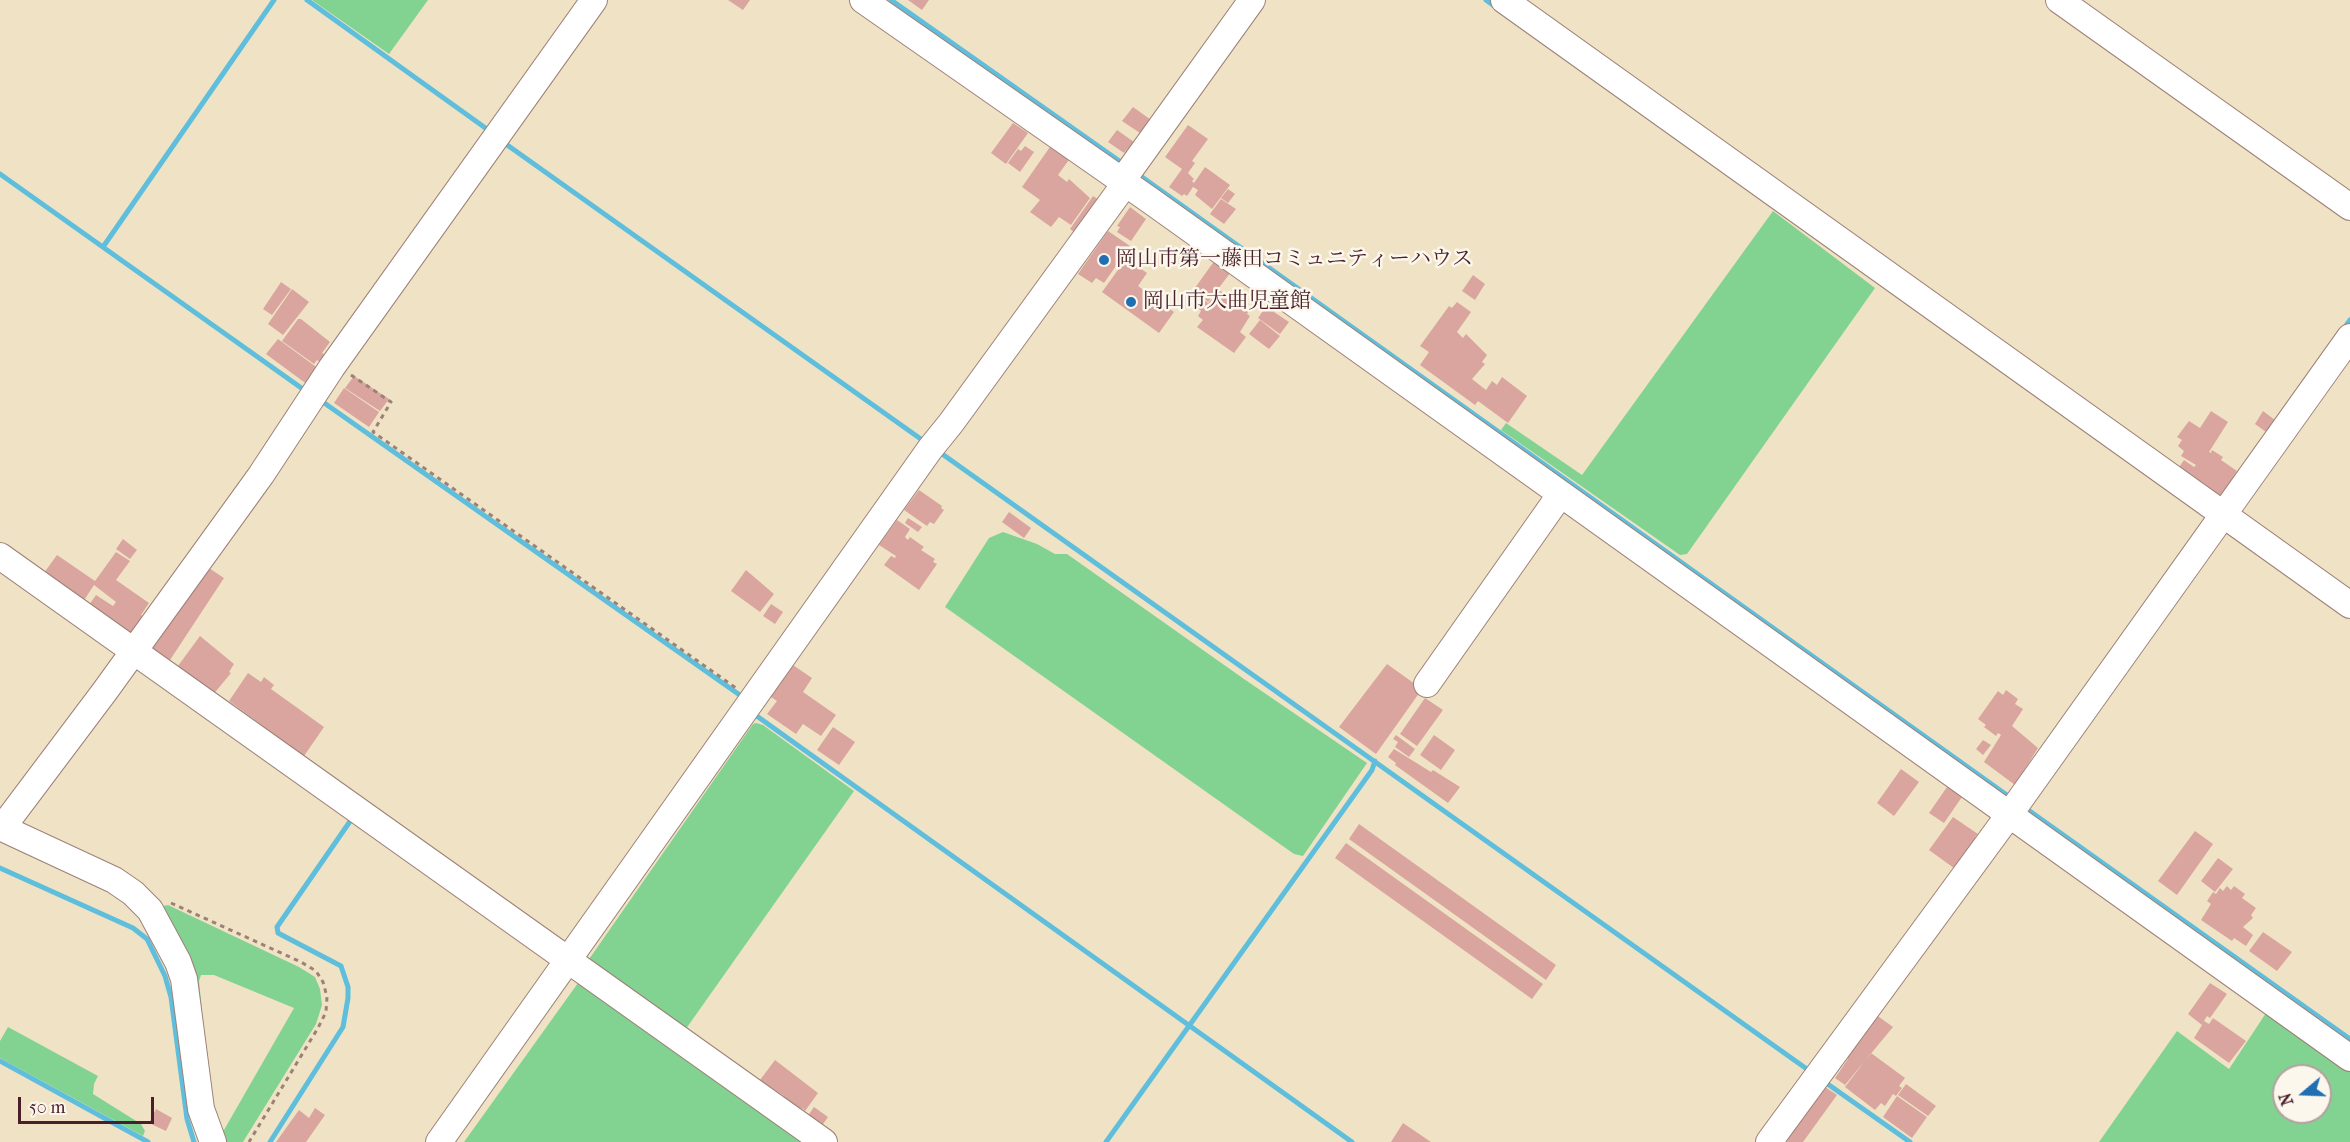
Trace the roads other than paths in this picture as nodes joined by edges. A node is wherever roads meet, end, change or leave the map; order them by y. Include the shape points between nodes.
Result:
1 (594, 0) edge
2 (863, 0) edge
3 (1252, 0) edge
4 (1504, 0) edge
5 (2059, 0) edge
6 (1128, 173) junction
7 (2350, 207) edge
8 (2350, 337) edge
9 (1560, 495) junction
10 (2220, 518) junction
11 (0, 556) edge
12 (2350, 605) edge
13 (134, 656) junction
14 (1427, 684) dead end
15 (2015, 806) junction
16 (7, 819) edge
17 (570, 965) junction
18 (2350, 1058) edge
19 (213, 1142) edge
20 (439, 1142) edge
21 (824, 1142) edge
22 (1769, 1142) edge

1 - 13 street via 313,395
2 - 6 street
3 - 6 street
4 - 10 street
5 - 7 street
6 - 9 street
6 - 17 street via 1119,192 751,701
8 - 10 street
9 - 14 street
9 - 15 street
10 - 12 street
10 - 15 street
11 - 13 street
13 - 16 street
13 - 17 street
15 - 18 street
15 - 22 street
16 - 19 street via 114,880 142,901 165,936 184,979 201,1109
17 - 20 street
17 - 21 street

